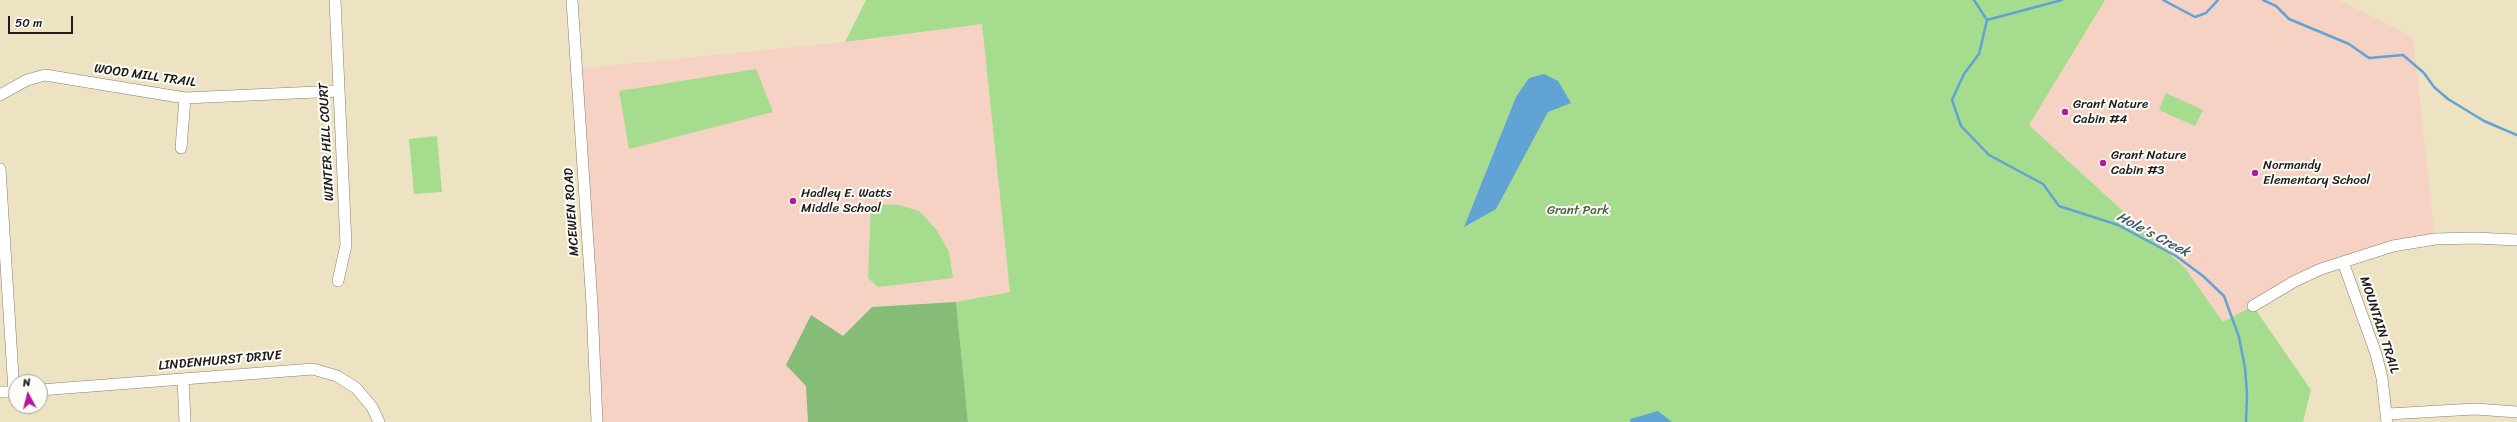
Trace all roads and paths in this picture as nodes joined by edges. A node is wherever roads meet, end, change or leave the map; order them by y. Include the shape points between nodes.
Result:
1 (334, 0) edge
2 (572, 0) edge
3 (339, 91) junction
4 (0, 95) edge
5 (185, 98) junction
6 (181, 148) dead end
7 (0, 169) edge
8 (2517, 240) edge
9 (2344, 262) junction
10 (338, 281) dead end
11 (2253, 306) dead end
12 (14, 374) edge
13 (183, 379) junction
14 (48, 389) edge
15 (2517, 412) edge
16 (2387, 418) edge
17 (185, 422) edge
18 (379, 422) edge
19 (597, 422) edge

1 - 3 street, WINTER HILL COURT
2 - 19 street, MCEWEN ROAD
3 - 5 street, WOOD MILL TRAIL
3 - 10 street, WINTER HILL COURT via 346,245
4 - 5 street, WOOD MILL TRAIL via 27,80 45,75
5 - 6 street
7 - 12 street
8 - 9 street via 2435,239 2393,246
9 - 11 street via 2295,281
9 - 16 street, MOUNTAIN TRAIL via 2376,354
13 - 14 street, LINDENHURST DRIVE
13 - 17 street
13 - 18 street, LINDENHURST DRIVE via 302,369 325,372 356,388 372,407
15 - 16 street via 2475,409

